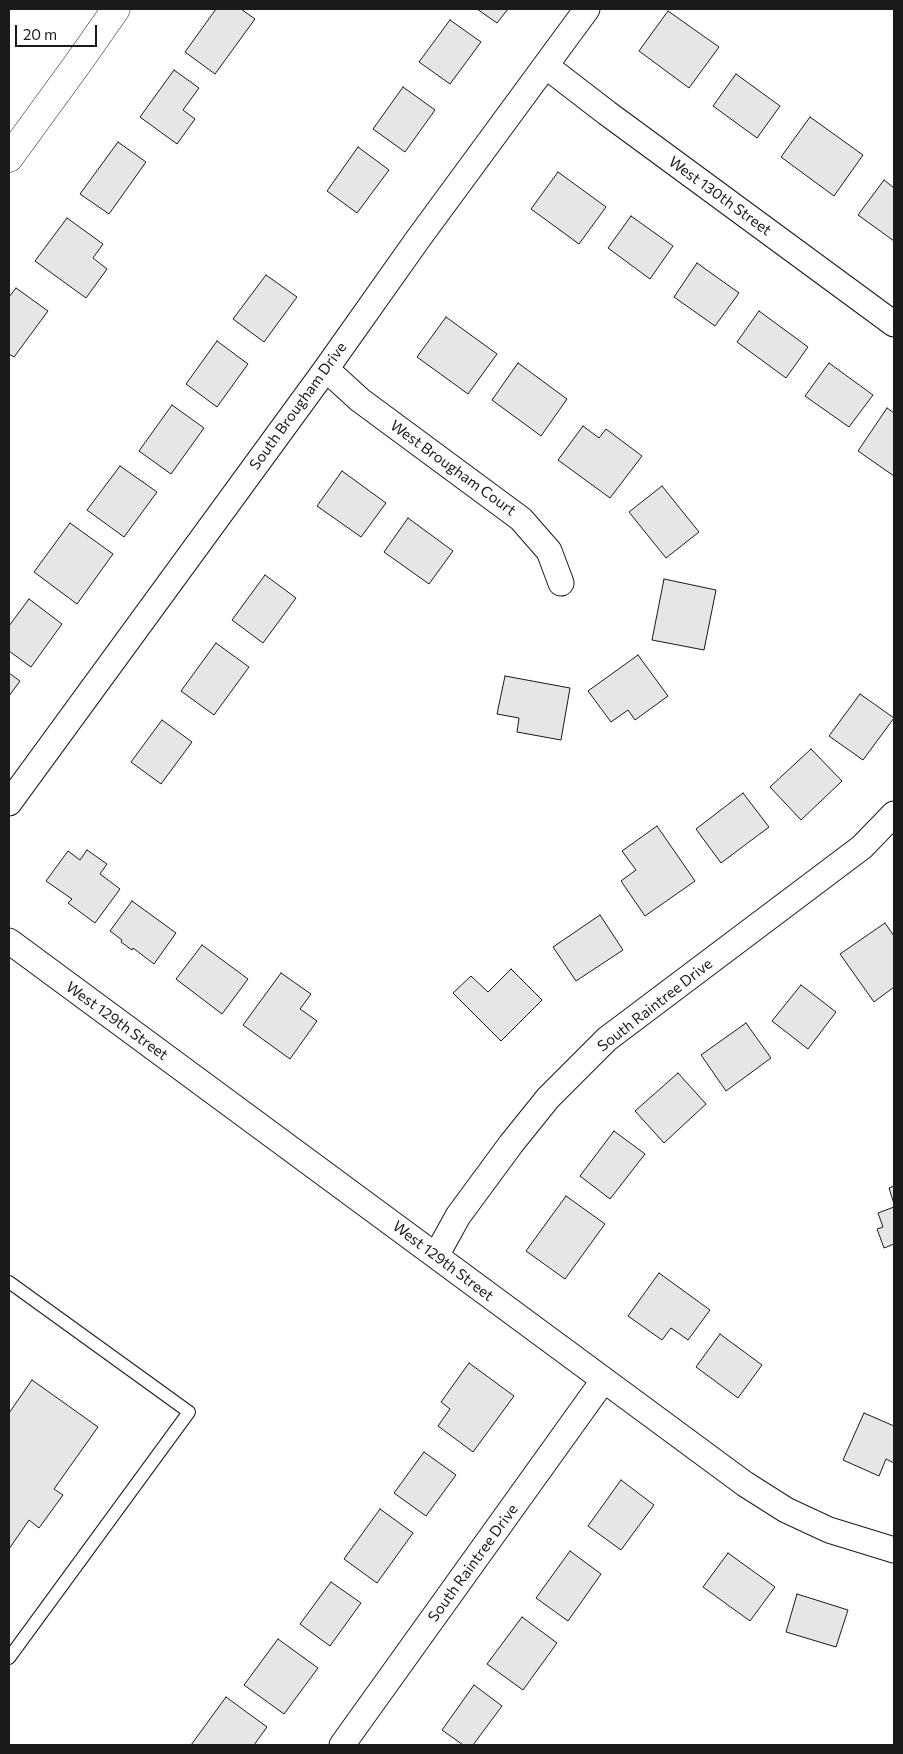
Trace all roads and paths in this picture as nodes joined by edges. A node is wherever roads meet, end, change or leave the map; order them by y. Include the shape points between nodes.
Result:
1 (116, 9) edge
2 (587, 9) edge
3 (546, 66) junction
4 (9, 158) edge
5 (894, 324) edge
6 (326, 369) junction
7 (561, 583) dead end
8 (9, 803) edge
9 (894, 814) edge
10 (9, 941) edge
11 (436, 1256) junction
12 (9, 1282) edge
13 (603, 1381) junction
14 (894, 1550) edge
15 (9, 1658) edge
16 (342, 1745) edge

1 - 4 street
2 - 3 street, South Brougham Drive
3 - 5 street, West 130th Street
3 - 6 street, South Brougham Drive via 418,238
6 - 7 street, West Brougham Court via 360,400 521,518 549,551
6 - 8 street, South Brougham Drive
9 - 11 street, South Raintree Drive via 862,847 607,1039 548,1098 511,1144 458,1216
10 - 11 street, West 129th Street
11 - 13 street, West 129th Street
12 - 15 lane via 189,1412
13 - 14 street, West 129th Street via 786,1510 829,1530
13 - 16 street, South Raintree Drive

